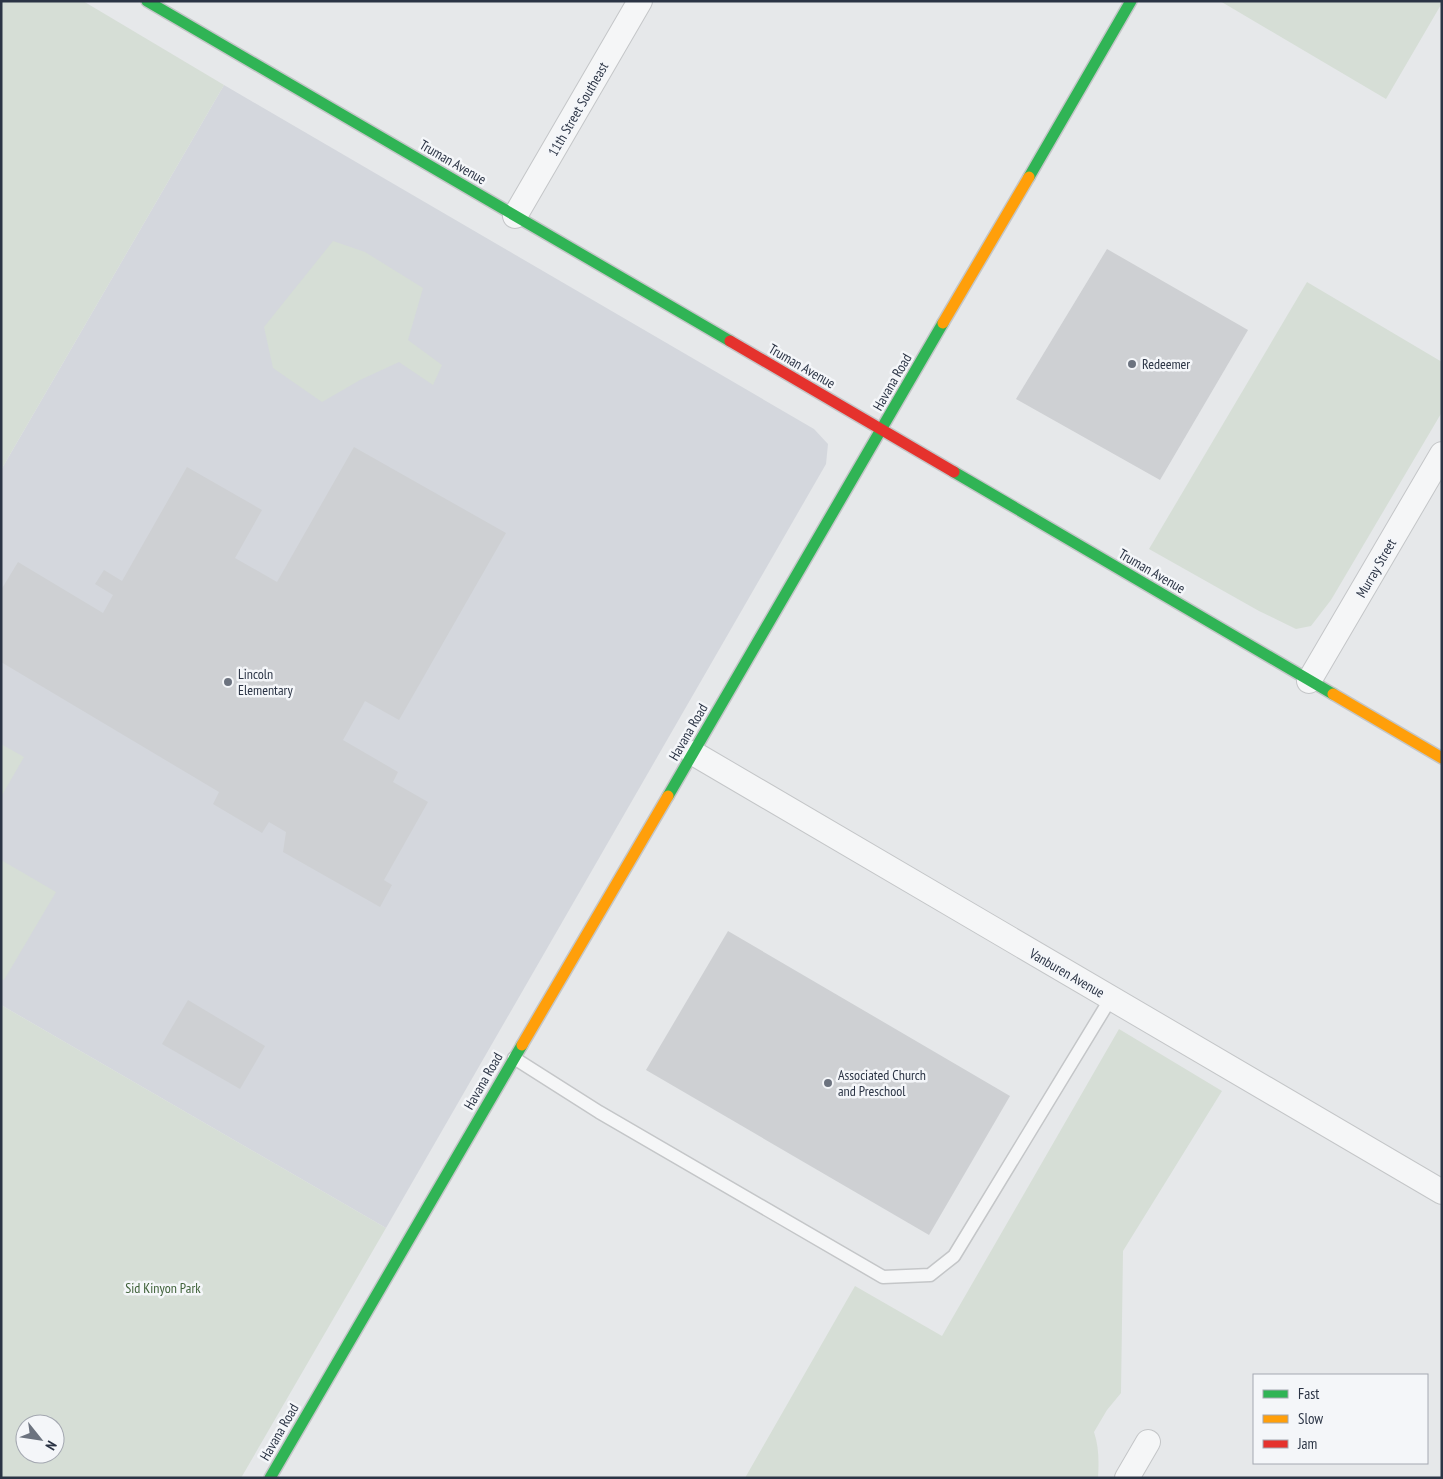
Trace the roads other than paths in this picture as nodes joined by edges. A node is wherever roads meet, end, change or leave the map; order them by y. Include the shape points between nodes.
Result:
1 (640, 1) edge
2 (1131, 1) edge
3 (148, 2) edge
4 (515, 216) junction
5 (882, 430) junction
6 (1442, 454) edge
7 (1309, 681) junction
8 (693, 753) junction
9 (1442, 758) edge
10 (1111, 998) junction
11 (514, 1058) junction
12 (1442, 1192) edge
13 (1148, 1442) dead end
14 (270, 1478) edge
15 (1127, 1478) edge

1 - 4 street, 11th Street Southeast
2 - 5 street, Havana Road
3 - 4 street, Truman Avenue
4 - 5 street, Truman Avenue
5 - 7 street, Truman Avenue
5 - 8 street, Havana Road
6 - 7 street, Murray Street
7 - 9 street, Truman Avenue
8 - 10 street, Vanburen Avenue
8 - 11 street, Havana Road
10 - 11 lane via 954,1256 930,1275 883,1278 598,1112
10 - 12 street, Vanburen Avenue
11 - 14 street, Havana Road
13 - 15 street

